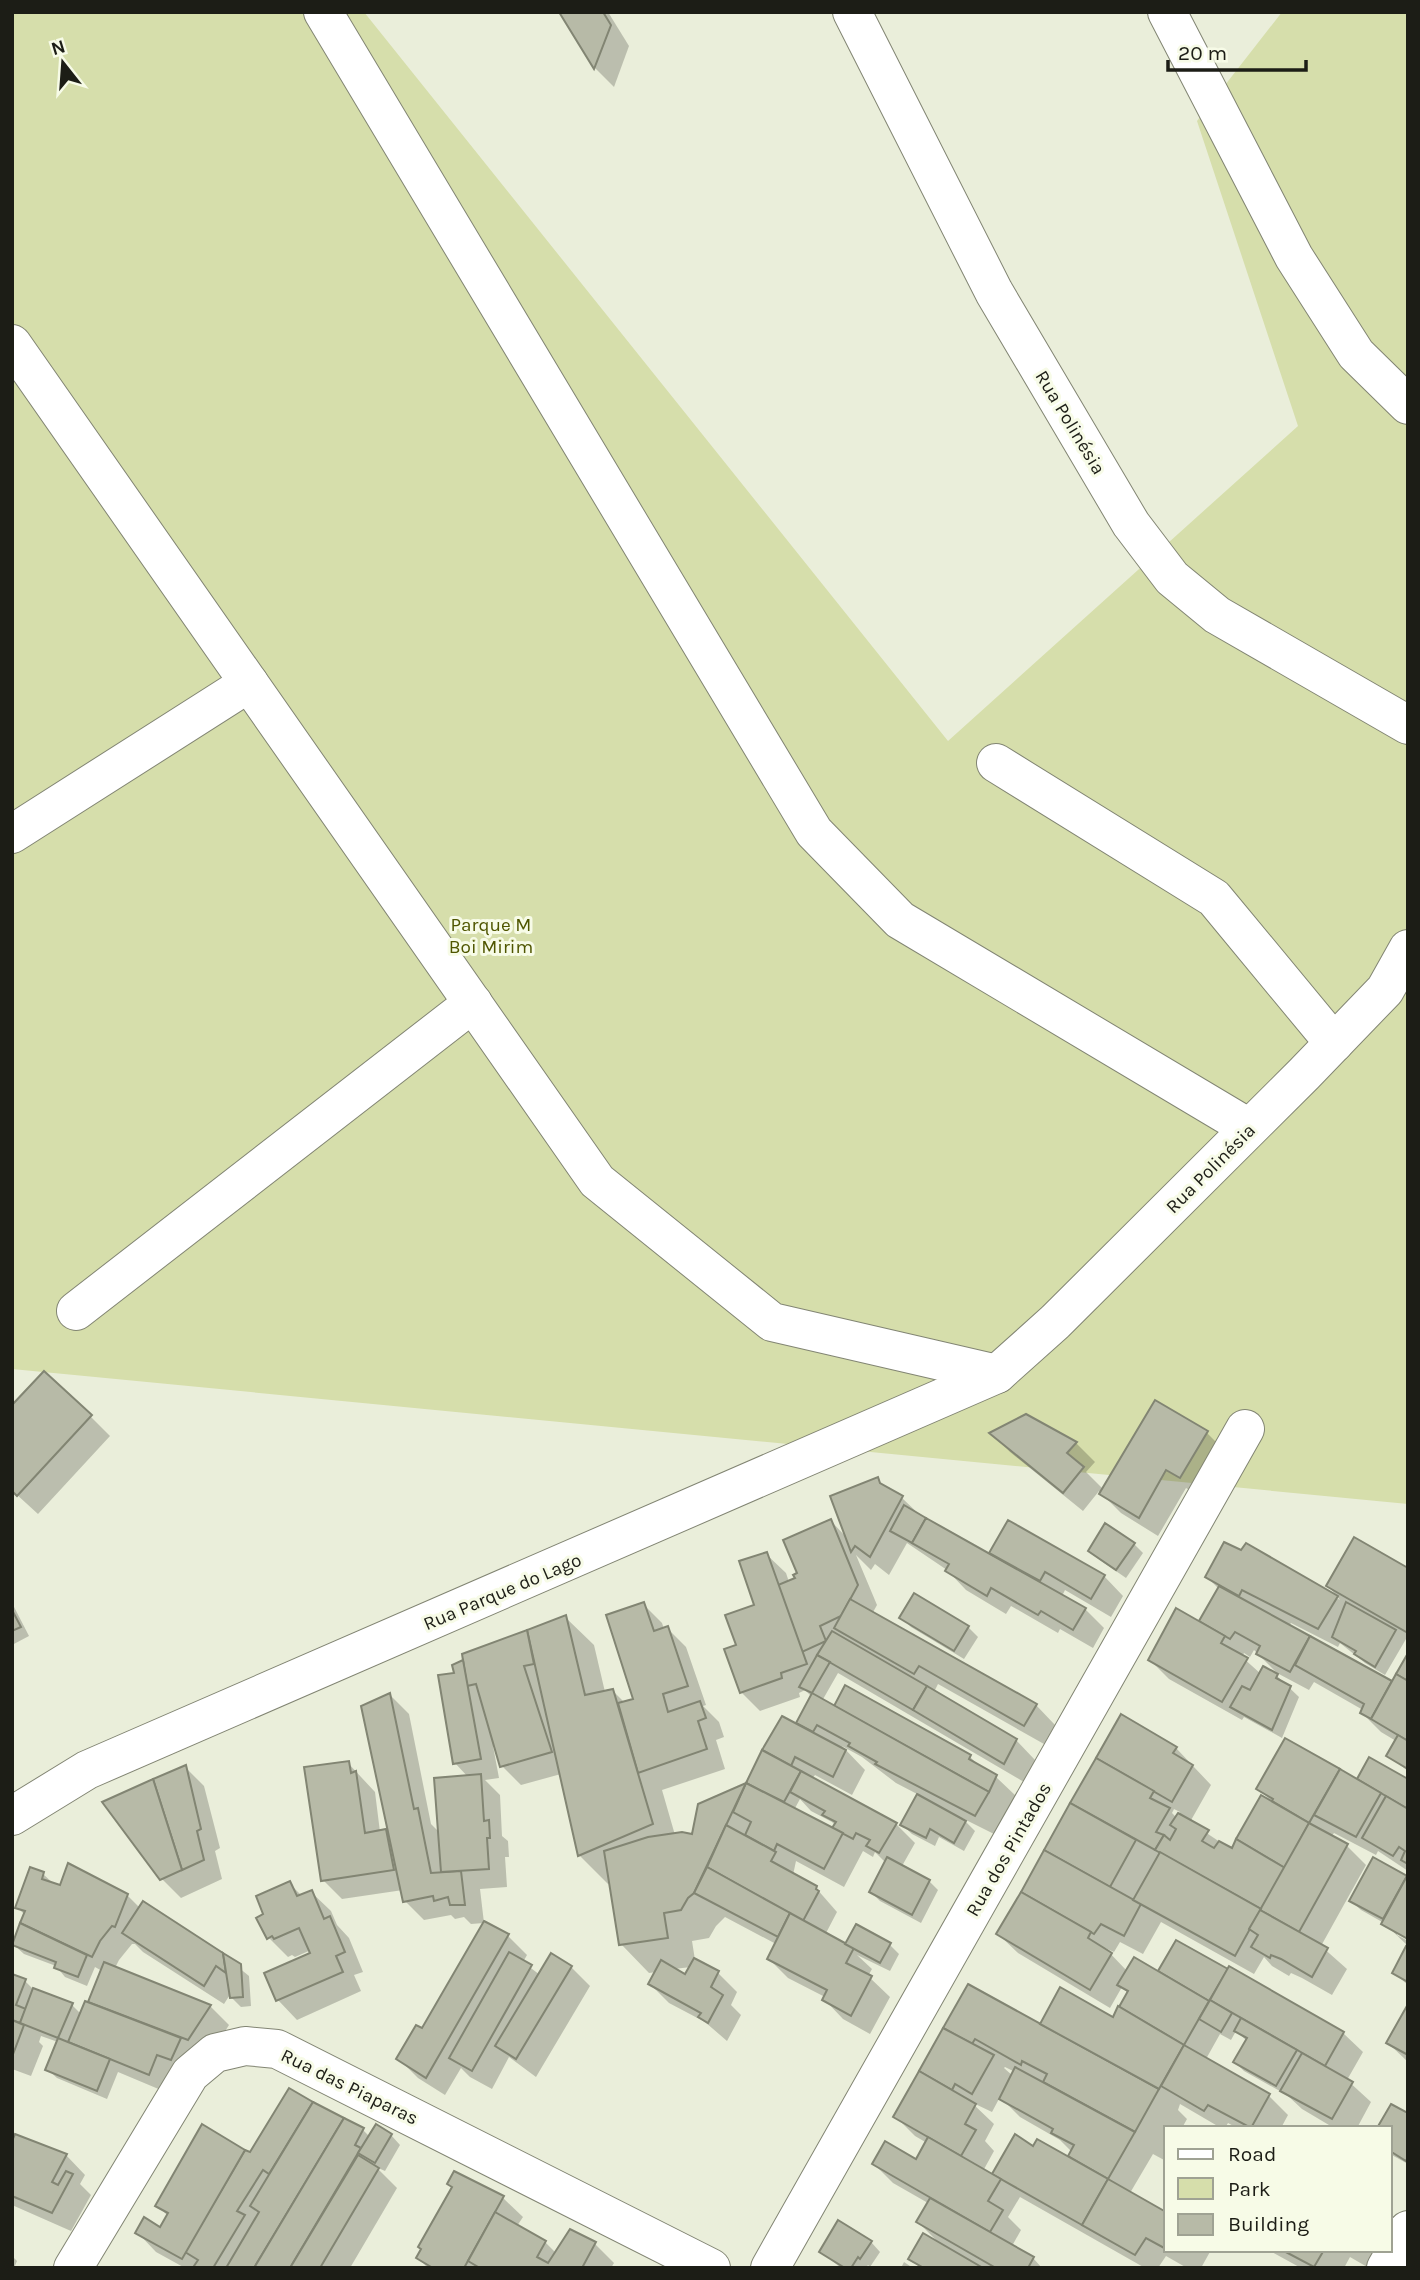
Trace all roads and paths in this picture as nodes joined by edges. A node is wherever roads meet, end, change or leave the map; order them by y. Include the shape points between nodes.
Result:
1 (323, 12) edge
2 (852, 12) edge
3 (1167, 12) edge
4 (12, 344) edge
5 (29, 393) edge
6 (1408, 405) edge
7 (249, 683) junction
8 (1408, 725) edge
9 (996, 763) dead end
10 (12, 834) edge
11 (1408, 949) edge
12 (473, 1003) junction
13 (1334, 1043) junction
14 (1250, 1128) junction
15 (76, 1311) dead end
16 (997, 1374) junction
17 (1245, 1429) dead end
18 (12, 1816) edge
19 (1408, 2230) edge
20 (73, 2268) edge
21 (711, 2268) edge
22 (771, 2268) edge
23 (1387, 2268) edge

1 - 14 street via 814,832 900,920
2 - 8 street, Rua Polinésia via 994,292 1131,524 1172,578 1217,615
3 - 6 street via 1294,257 1356,354
4 - 5 street
5 - 7 street
7 - 10 street
7 - 12 street
9 - 13 street via 1214,898
11 - 13 street, Rua Polinésia via 1385,990
12 - 15 street
12 - 16 street via 597,1181 772,1322
13 - 14 street, Rua Polinésia
14 - 16 street, Rua Polinésia
16 - 18 street, Rua Parque do Lago via 137,1747 87,1770
17 - 22 street, Rua dos Pintados
19 - 23 street
20 - 21 street, Rua das Piaparas via 190,2074 215,2053 245,2046 277,2049

